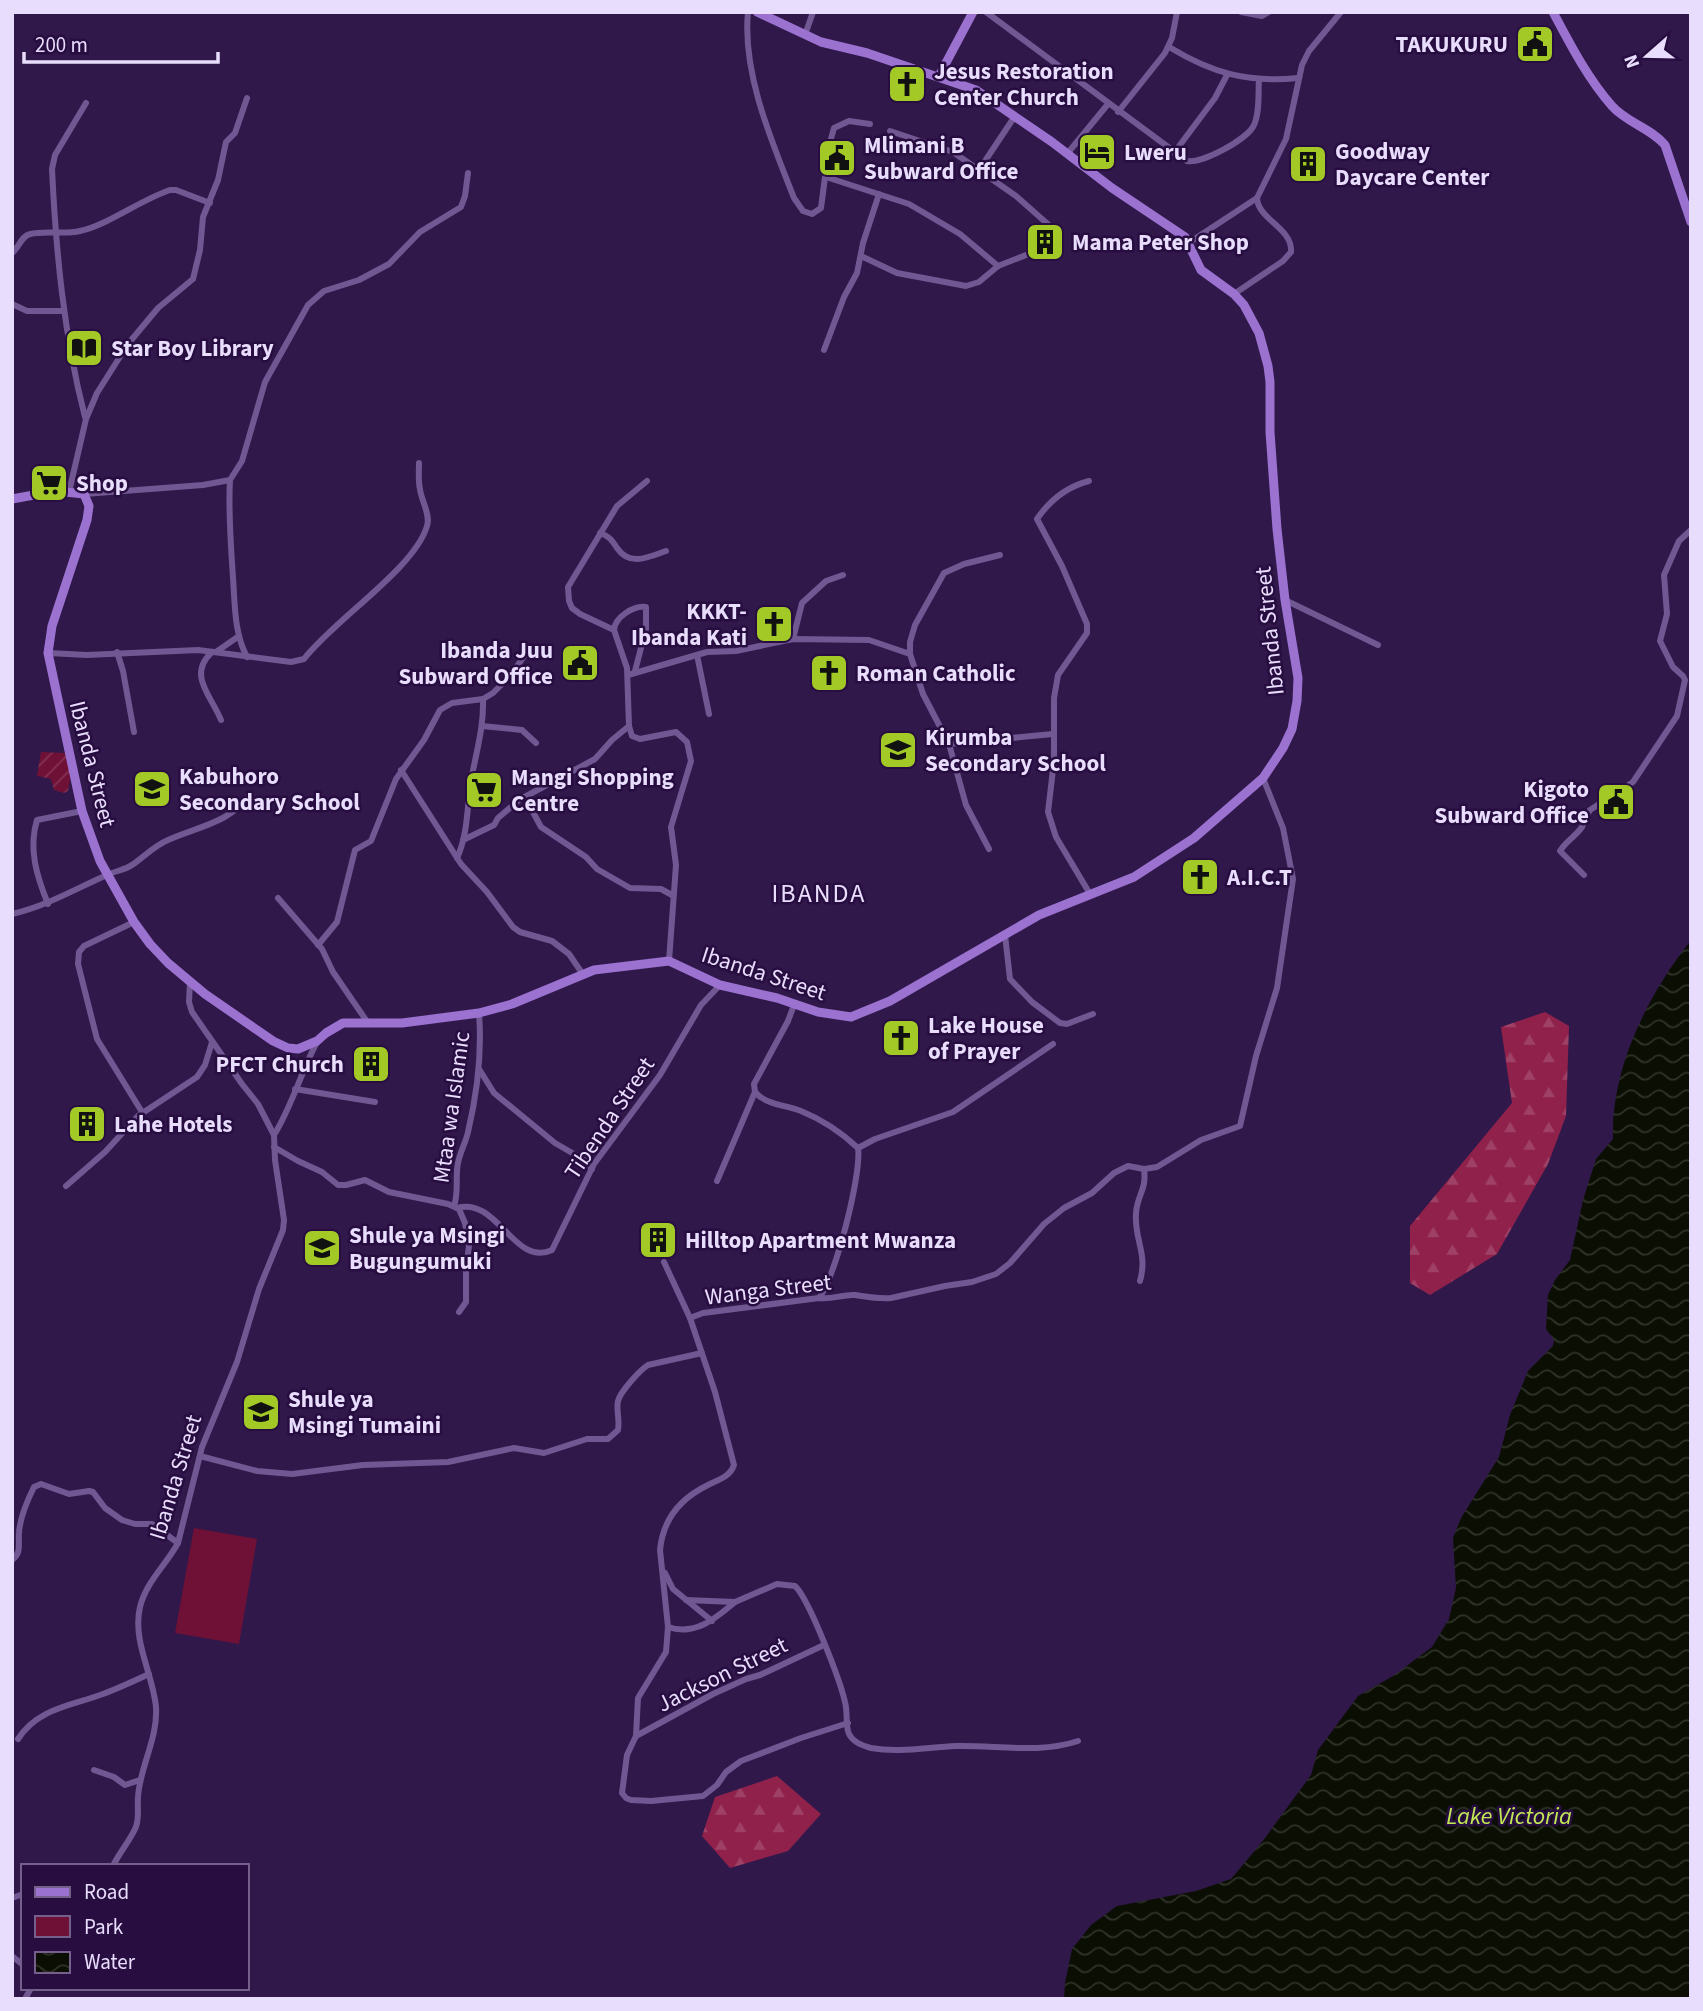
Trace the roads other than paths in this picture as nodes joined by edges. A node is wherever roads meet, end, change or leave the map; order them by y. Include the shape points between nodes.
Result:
1 (748, 12) edge
2 (757, 12) edge
3 (813, 12) edge
4 (973, 12) edge
5 (986, 12) edge
6 (1177, 12) edge
7 (1241, 12) edge
8 (1269, 12) edge
9 (1341, 12) edge
10 (1553, 12) edge
11 (805, 35) junction
12 (1168, 47) junction
13 (1227, 75) junction
14 (939, 76) junction
15 (1298, 78) junction
16 (1259, 79) junction
17 (247, 98) dead end
18 (86, 103) dead end
19 (1108, 104) junction
20 (1118, 112) junction
21 (1015, 116) junction
22 (870, 124) dead end
23 (890, 131) dead end
24 (1174, 153) junction
25 (1067, 154) junction
26 (979, 170) junction
27 (468, 173) dead end
28 (826, 177) junction
29 (879, 194) junction
30 (1257, 198) junction
31 (209, 203) junction
32 (1691, 222) edge
33 (56, 234) junction
34 (1190, 242) junction
35 (12, 253) edge
36 (861, 256) junction
37 (998, 266) junction
38 (1234, 294) junction
39 (12, 304) edge
40 (64, 311) junction
41 (824, 350) dead end
42 (86, 419) junction
43 (419, 463) dead end
44 (230, 480) junction
45 (647, 481) dead end
46 (1089, 481) dead end
47 (69, 492) junction
48 (85, 494) junction
49 (12, 499) edge
50 (1691, 530) edge
51 (600, 533) junction
52 (666, 551) dead end
53 (1000, 555) dead end
54 (843, 575) dead end
55 (1285, 600) junction
56 (614, 630) junction
57 (239, 636) junction
58 (793, 639) junction
59 (1378, 645) dead end
60 (530, 648) dead end
61 (117, 652) junction
62 (214, 652) junction
63 (48, 653) junction
64 (910, 654) junction
65 (696, 655) junction
66 (247, 657) junction
67 (635, 671) junction
68 (628, 675) junction
69 (1685, 685) junction
70 (1691, 692) edge
71 (484, 699) junction
72 (709, 714) dead end
73 (221, 720) dead end
74 (482, 726) junction
75 (629, 726) junction
76 (134, 732) dead end
77 (1053, 734) junction
78 (536, 743) dead end
79 (949, 744) junction
80 (401, 770) junction
81 (1263, 778) junction
82 (248, 796) dead end
83 (525, 797) junction
84 (82, 811) junction
85 (463, 840) junction
86 (989, 849) dead end
87 (457, 858) junction
88 (108, 874) junction
89 (1584, 875) dead end
90 (1090, 894) junction
91 (672, 895) junction
92 (278, 898) dead end
93 (48, 904) junction
94 (12, 914) edge
95 (134, 922) junction
96 (1005, 935) junction
97 (318, 945) junction
98 (669, 961) junction
99 (582, 973) junction
100 (191, 982) junction
101 (720, 985) junction
102 (794, 1005) junction
103 (479, 1013) junction
104 (1093, 1014) dead end
105 (368, 1023) junction
106 (317, 1041) junction
107 (212, 1042) junction
108 (1053, 1044) dead end
109 (479, 1069) junction
110 (295, 1089) junction
111 (755, 1092) junction
112 (375, 1102) dead end
113 (142, 1112) junction
114 (274, 1135) junction
115 (274, 1147) junction
116 (858, 1149) junction
117 (592, 1169) junction
118 (1144, 1169) junction
119 (717, 1181) dead end
120 (66, 1186) dead end
121 (456, 1207) junction
122 (664, 1262) dead end
123 (1140, 1281) dead end
124 (819, 1298) junction
125 (459, 1312) dead end
126 (690, 1318) junction
127 (702, 1353) junction
128 (200, 1456) junction
129 (178, 1542) junction
130 (12, 1560) edge
131 (663, 1568) junction
132 (686, 1600) junction
133 (735, 1602) junction
134 (712, 1622) junction
135 (668, 1627) junction
136 (824, 1645) junction
137 (149, 1674) junction
138 (848, 1723) junction
139 (636, 1736) junction
140 (18, 1739) dead end
141 (1078, 1741) dead end
142 (94, 1770) dead end
143 (140, 1780) junction
144 (114, 1864) edge

1 - 28 street via 747,44 756,92 794,198 803,211 812,214 821,208
2 - 11 street
3 - 11 street
4 - 14 street
5 - 19 street
6 - 12 street
7 - 8 street via 1262,16
9 - 15 street via 1309,51
10 - 32 street via 1612,106 1665,145
11 - 14 street
12 - 13 street
12 - 20 street
13 - 16 street
13 - 24 street
14 - 21 street via 976,90
15 - 16 street
15 - 30 street via 1286,139
16 - 24 street via 1256,117 1250,131 1194,163
17 - 31 street via 235,133 223,148
18 - 33 street via 52,162
19 - 20 street
19 - 25 street
20 - 24 street
21 - 25 street
21 - 26 street
22 - 28 street via 849,121 834,128
23 - 26 street via 953,152
25 - 34 street
26 - 37 street via 1016,196 1060,238
27 - 44 street via 461,207 420,232 389,264 324,291 308,305 265,382 242,461
28 - 29 street
29 - 36 street
29 - 37 street via 945,224
30 - 34 street
30 - 38 street via 1259,207 1289,239 1291,252
31 - 33 street via 170,190 89,229
31 - 42 street via 193,279 158,308 123,350
33 - 35 street via 30,233
33 - 40 street
34 - 38 street, Ibanda Street via 1201,270
36 - 37 street via 897,273 966,286
36 - 41 street via 858,274
38 - 55 street, Ibanda Street via 1252,318 1270,382 1272,464
39 - 40 street via 27,310
40 - 42 street
42 - 47 street
43 - 66 street via 419,488 428,521 411,555 304,659
44 - 48 street
44 - 57 street
45 - 51 street via 617,506
46 - 77 street via 1063,492 1037,519 1087,624 1087,633 1058,675
47 - 48 street
47 - 49 street
48 - 63 street, Ibanda Street via 87,520 52,626
50 - 69 street via 1679,541 1664,575 1667,614 1660,637
51 - 52 street via 635,560
51 - 56 street via 568,587 568,595 572,608
53 - 64 street via 944,573 915,625
54 - 58 street via 826,581 802,603
55 - 59 street
55 - 81 street, Ibanda Street via 1298,678 1297,701 1292,729
56 - 67 street via 618,618 646,607 646,629
56 - 68 street
57 - 62 street
57 - 66 street
58 - 64 street via 869,640
58 - 65 street
60 - 71 street via 503,685
61 - 62 street
61 - 63 street
61 - 76 street
62 - 66 street
62 - 73 street via 204,660 200,677
63 - 84 street, Ibanda Street
64 - 79 street via 923,694
65 - 67 street
65 - 72 street
67 - 68 street
68 - 75 street
69 - 70 street
69 - 89 street via 1677,716 1633,782 1590,810 1581,828 1564,843 1560,851
71 - 74 street
71 - 80 street via 452,703 440,710
74 - 78 street via 522,730
74 - 85 street
75 - 83 street via 581,769
75 - 91 street via 632,736 640,739 676,732 690,751 689,773 671,827 676,855
77 - 79 street
77 - 90 street via 1048,812 1056,837
79 - 86 street via 966,805
80 - 87 street
80 - 97 street via 372,841 355,850 337,922
81 - 90 street, Ibanda Street via 1194,838 1134,877
81 - 118 street, Wanga Street via 1283,828 1293,879 1277,988 1240,1126
82 - 88 street via 230,813 168,840 130,866
83 - 85 street via 494,825
83 - 91 street via 541,827 597,869 630,888 662,888
84 - 88 street, Ibanda Street
84 - 93 street via 37,820 33,857
85 - 87 street
87 - 99 street via 513,927 552,941 569,954
88 - 93 street
88 - 95 street, Ibanda Street
90 - 96 street, Ibanda Street
91 - 98 street
92 - 97 street
93 - 94 street
95 - 100 street, Ibanda Street via 150,944
95 - 113 street via 85,946 78,961 97,1039
96 - 102 street, Ibanda Street via 861,1015 832,1015
96 - 104 street via 1010,979 1032,1002 1060,1023
97 - 105 street
98 - 99 street, Ibanda Street
98 - 101 street, Ibanda Street
99 - 103 street, Ibanda Street via 512,1004
100 - 106 street, Ibanda Street via 288,1048
100 - 107 street via 190,1008
101 - 102 street, Ibanda Street
101 - 117 street, Tibenda Street via 701,1005 660,1075
102 - 111 street via 754,1084
103 - 105 street, Ibanda Street
103 - 109 street, Mtaa wa Islamic
105 - 106 street, Ibanda Street via 343,1023
106 - 110 street
107 - 113 street via 197,1077
107 - 114 street via 258,1104
108 - 116 street via 953,1112
109 - 117 street via 494,1093
109 - 121 street, Mtaa wa Islamic via 458,1165
110 - 112 street
110 - 114 street
111 - 116 street via 764,1100 827,1124
111 - 119 street
113 - 120 street
114 - 115 street, Ibanda Street
115 - 121 street via 338,1185 365,1180 389,1192
115 - 128 street, Ibanda Street via 283,1230
116 - 124 street via 849,1214
117 - 121 street, Tibenda Street via 558,1243 544,1254 519,1243 478,1207
118 - 123 street via 1145,1186 1136,1216 1144,1262
118 - 124 street, Wanga Street via 1128,1166 1114,1173 1044,1224 1006,1267 986,1278 891,1298
121 - 125 street via 462,1213 469,1246 466,1302
122 - 126 street
124 - 126 street, Wanga Street
126 - 127 street, Wanga Street
127 - 128 street via 643,1368 621,1392 618,1430 608,1439 581,1440 544,1453 514,1448 448,1462 363,1465 292,1474 257,1471
127 - 131 street, Wanga Street via 734,1465 728,1475 691,1494 676,1509 661,1537
128 - 129 street, Ibanda Street
129 - 130 street via 152,1524 122,1520 104,1508 93,1492 69,1494 41,1484 34,1487 22,1517 18,1556
129 - 137 street, Ibanda Street via 156,1572 140,1606 139,1632
131 - 132 street via 673,1589
131 - 135 street, Wanga Street
132 - 133 street
132 - 134 street
133 - 134 street
133 - 136 street via 777,1584 795,1586
134 - 135 street via 686,1630
135 - 139 street, Wanga Street via 665,1657 638,1698
136 - 138 street via 846,1704
136 - 139 street, Jackson Street via 713,1694
137 - 140 street via 50,1711
137 - 143 street, Ibanda Street via 156,1718
138 - 139 street, Wanga Street via 741,1761 703,1796 651,1801 631,1800 622,1793 627,1755
138 - 141 street via 856,1742 879,1748 1053,1747
142 - 143 street via 125,1785
143 - 144 street, Ibanda Street via 135,1828

